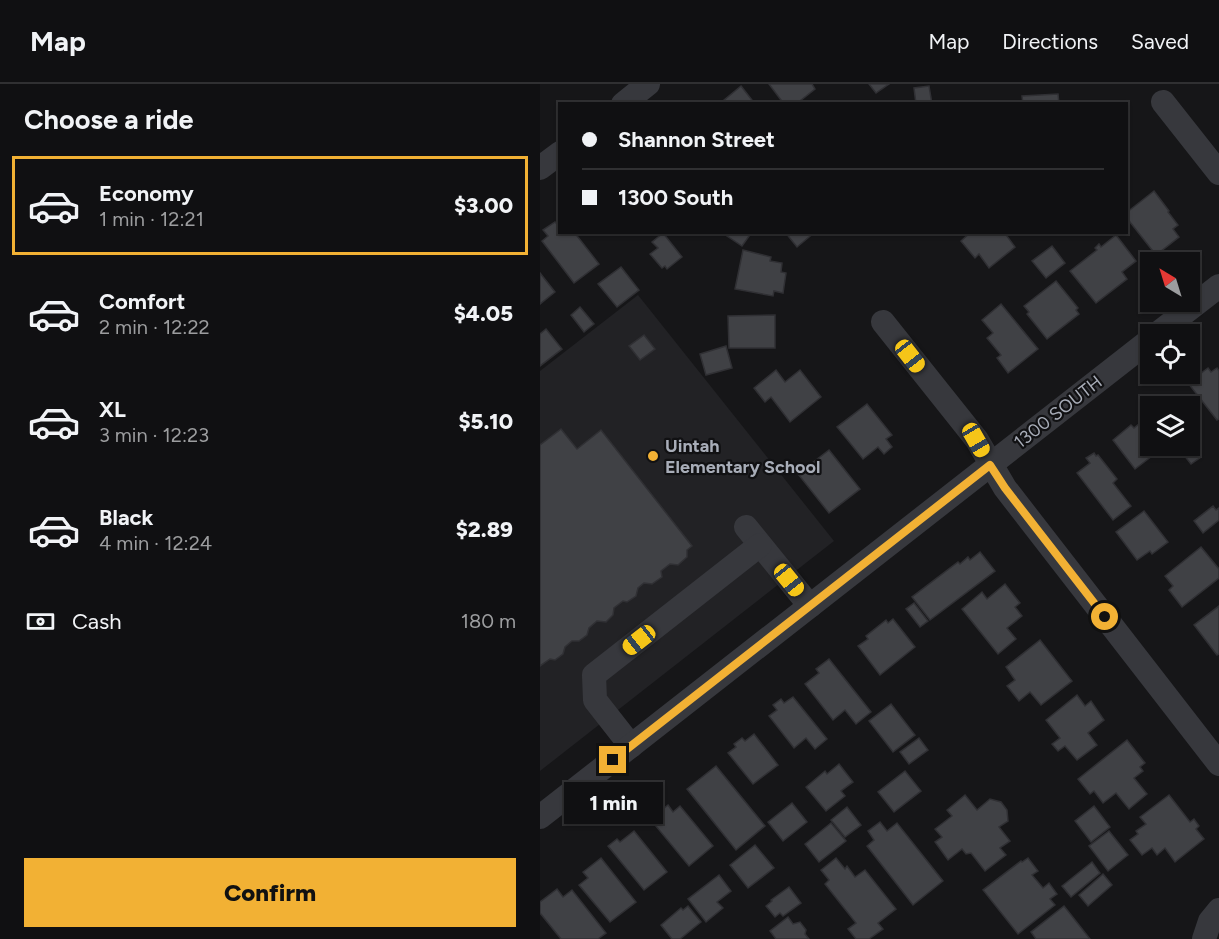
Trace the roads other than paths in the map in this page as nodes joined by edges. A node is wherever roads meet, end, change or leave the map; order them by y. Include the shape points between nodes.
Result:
1 (648, 84) edge
2 (626, 102) edge
3 (1163, 102) dead end
4 (558, 154) edge
5 (540, 168) edge
6 (1219, 173) edge
7 (1219, 286) edge
8 (883, 322) dead end
9 (1170, 324) edge
10 (1140, 348) edge
11 (990, 465) junction
12 (810, 606) junction
13 (631, 746) junction
14 (1219, 764) edge
15 (540, 817) edge
16 (1219, 910) edge
17 (1203, 939) edge

1 - 2 street
3 - 6 street
4 - 5 street
7 - 9 street
8 - 11 street via 976,440
10 - 11 street, 1300 SOUTH
11 - 12 street, 1300 SOUTH
11 - 14 street
12 - 13 street, 1300 SOUTH
12 - 13 street via 753,536 594,675 595,700
13 - 15 street, 1300 SOUTH
16 - 17 street

